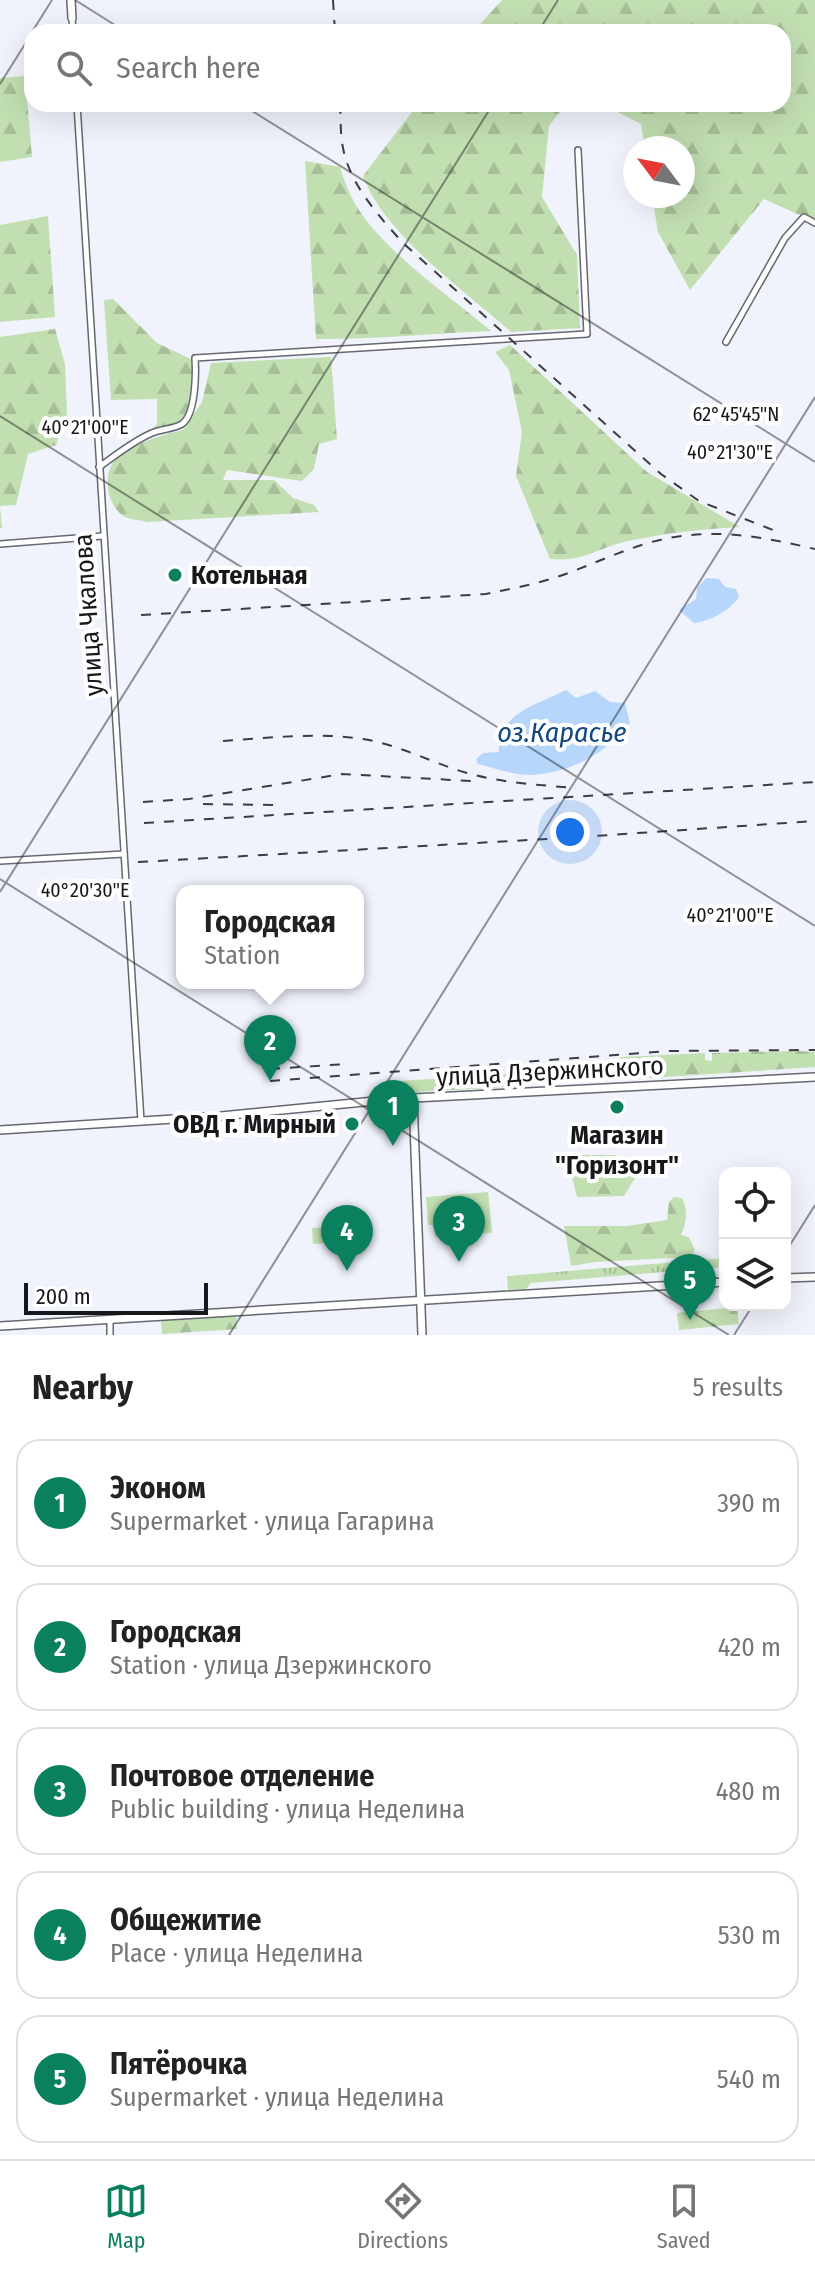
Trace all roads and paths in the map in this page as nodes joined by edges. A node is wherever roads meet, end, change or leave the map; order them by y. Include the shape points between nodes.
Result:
1 (71, 0) edge
2 (72, 18) joint
3 (72, 24) edge
4 (77, 112) edge
5 (578, 150) dead end
6 (815, 223) edge
7 (726, 342) dead end
8 (98, 467) junction
9 (103, 536) junction
10 (0, 544) edge
11 (124, 854) junction
12 (0, 861) edge
13 (815, 1077) edge
14 (413, 1098) junction
15 (141, 1122) junction
16 (0, 1130) edge
17 (815, 1277) edge
18 (791, 1278) edge
19 (719, 1282) edge
20 (420, 1301) junction
21 (110, 1320) junction
22 (0, 1326) edge
23 (110, 1335) edge
24 (422, 1335) edge

1 - 2 street
2 - 3 street
4 - 8 street, улица Чкалова
5 - 8 street via 587,334 195,358 190,414 182,424 152,433
6 - 7 street via 804,217 785,238
8 - 9 street, улица Чкалова
9 - 10 street
9 - 11 street, улица Чкалова
11 - 12 street
11 - 15 street, улица Чкалова
13 - 14 street, улица Дзержинского
14 - 15 street, улица Дзержинского
14 - 20 street
15 - 16 street, улица Дзержинского
17 - 18 street
19 - 20 street
20 - 21 street
20 - 24 street
21 - 22 street
21 - 23 street

